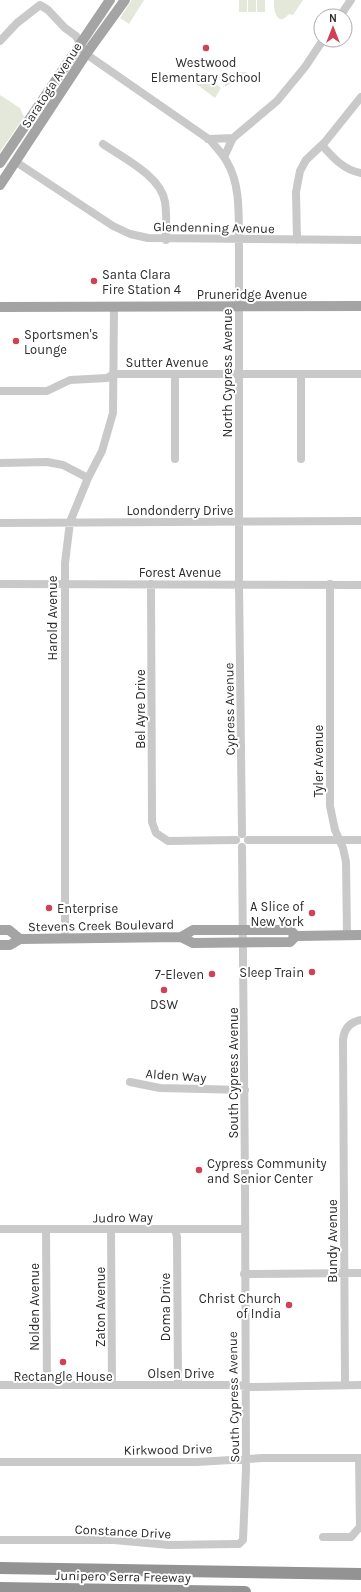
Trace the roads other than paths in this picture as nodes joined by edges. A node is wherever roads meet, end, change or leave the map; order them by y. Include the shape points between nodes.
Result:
1 (110, 0) edge
2 (125, 0) edge
3 (0, 41) edge
4 (81, 44) junction
5 (318, 48) edge
6 (86, 54) junction
7 (361, 97) edge
8 (233, 138) junction
9 (208, 139) junction
10 (103, 144) dead end
11 (322, 145) junction
12 (224, 157) junction
13 (16, 162) junction
14 (0, 163) edge
15 (361, 174) edge
16 (0, 186) edge
17 (239, 239) junction
18 (166, 240) junction
19 (297, 240) junction
20 (361, 240) edge
21 (361, 306) edge
22 (0, 307) edge
23 (114, 307) junction
24 (239, 307) junction
25 (114, 374) junction
26 (175, 374) junction
27 (239, 374) junction
28 (301, 374) junction
29 (361, 374) edge
30 (0, 391) edge
31 (175, 459) dead end
32 (301, 459) dead end
33 (0, 462) edge
34 (88, 478) junction
35 (361, 521) edge
36 (70, 522) junction
37 (240, 522) junction
38 (0, 523) edge
39 (0, 584) edge
40 (151, 584) junction
41 (239, 584) junction
42 (330, 584) junction
43 (361, 584) edge
44 (64, 585) junction
45 (242, 838) junction
46 (339, 840) junction
47 (361, 840) edge
48 (0, 930) edge
49 (243, 930) junction
50 (347, 935) junction
51 (361, 935) edge
52 (296, 936) junction
53 (182, 937) junction
54 (65, 938) junction
55 (20, 939) junction
56 (244, 943) junction
57 (0, 945) edge
58 (361, 1020) edge
59 (130, 1082) dead end
60 (245, 1090) junction
61 (0, 1229) edge
62 (46, 1229) junction
63 (111, 1229) junction
64 (175, 1229) junction
65 (245, 1229) junction
66 (361, 1273) edge
67 (244, 1274) junction
68 (344, 1274) junction
69 (47, 1384) junction
70 (112, 1384) junction
71 (345, 1384) junction
72 (361, 1384) edge
73 (0, 1385) edge
74 (178, 1385) junction
75 (244, 1386) junction
76 (360, 1458) edge
77 (246, 1459) junction
78 (0, 1462) edge
79 (323, 1537) dead end
80 (0, 1540) edge
81 (243, 1540) joint
82 (0, 1568) edge
83 (361, 1574) edge
84 (0, 1588) edge
85 (245, 1592) edge

1 - 4 main road, Saratoga Avenue
2 - 6 main road, Saratoga Avenue
3 - 4 street, North Cypress Avenue via 40,6 48,10
4 - 6 street, North Cypress Avenue
4 - 14 main road, Saratoga Avenue
5 - 8 street via 276,101
6 - 9 street, North Cypress Avenue
6 - 13 main road, Saratoga Avenue
7 - 11 street
8 - 9 street
8 - 12 street
9 - 12 street, North Cypress Avenue
10 - 18 street via 159,186 165,201
11 - 15 street via 335,161
11 - 19 street via 306,160 297,180
12 - 17 street, North Cypress Avenue via 236,185
13 - 16 main road, Saratoga Avenue
13 - 18 street, Glendenning Avenue via 113,226 130,234
17 - 18 street, Glendenning Avenue
17 - 19 street, Glendenning Avenue
17 - 24 street, North Cypress Avenue
19 - 20 street, Glendenning Avenue
21 - 24 main road, Pruneridge Avenue
22 - 23 main road, Pruneridge Avenue
23 - 24 main road, Pruneridge Avenue
23 - 25 street, Harold Avenue
24 - 27 street, North Cypress Avenue
25 - 26 street, Sutter Avenue
25 - 30 street, Sutter Avenue via 107,378 70,380 47,391
25 - 34 street, Harold Avenue via 113,413 102,451
26 - 27 street, Sutter Avenue
26 - 31 street
27 - 28 street, Sutter Avenue
27 - 37 street, North Cypress Avenue
28 - 29 street, Sutter Avenue
28 - 32 street
33 - 34 street via 47,462 63,465
34 - 36 street, Harold Avenue
35 - 37 street, Londonderry Drive
36 - 37 street, Londonderry Drive
36 - 38 street, Londonderry Drive
36 - 44 street, Harold Avenue
37 - 41 street, North Cypress Avenue
39 - 44 street, Forest Avenue
40 - 41 street, Forest Avenue
40 - 44 street, Forest Avenue
40 - 45 street, Bel Ayre Drive via 152,822 156,833 168,841
41 - 42 street, Forest Avenue
41 - 45 street, Cypress Avenue
42 - 43 street, Forest Avenue
42 - 46 street, Tyler Avenue via 330,806
44 - 54 street, Harold Avenue
45 - 46 street
45 - 49 street via 246,845 242,847
46 - 47 street
46 - 50 street, Tyler Avenue via 346,862
48 - 55 main road, Stevens Creek Boulevard via 9,930
49 - 52 main road, Stevens Creek Boulevard via 290,930
49 - 53 main road, Stevens Creek Boulevard via 194,930
49 - 56 street
50 - 51 main road, Stevens Creek Boulevard
50 - 52 main road, Stevens Creek Boulevard
52 - 56 main road, Stevens Creek Boulevard via 290,942
53 - 54 main road, Stevens Creek Boulevard
53 - 56 main road, Stevens Creek Boulevard via 193,943
54 - 55 main road, Stevens Creek Boulevard
55 - 57 main road, Stevens Creek Boulevard via 10,945
56 - 60 street, South Cypress Avenue via 242,955
58 - 68 street, Bundy Avenue via 348,1026 343,1040
59 - 60 street, Alden Way via 160,1088
60 - 65 street, South Cypress Avenue
61 - 62 street, Judro Way
62 - 63 street, Judro Way
62 - 69 street, Nolden Avenue
63 - 64 street, Judro Way
63 - 70 street, Zaton Avenue
64 - 65 street, Judro Way
64 - 74 street, Doma Drive
65 - 67 street, South Cypress Avenue
66 - 68 street
67 - 68 street
67 - 75 street, South Cypress Avenue
68 - 71 street, Bundy Avenue
69 - 70 street, Olsen Drive
69 - 73 street, Olsen Drive
70 - 74 street, Olsen Drive
71 - 72 street, Olsen Drive
71 - 75 street, Olsen Drive
74 - 75 street, Olsen Drive
75 - 77 street, South Cypress Avenue
76 - 77 street, Kirkwood Drive
76 - 79 street via 360,1527 351,1537
77 - 78 street, Kirkwood Drive via 197,1462
77 - 81 street, South Cypress Avenue
80 - 81 street, Constance Drive via 114,1540 169,1545 239,1544
82 - 83 highway
84 - 85 highway, Junipero Serra Freeway

